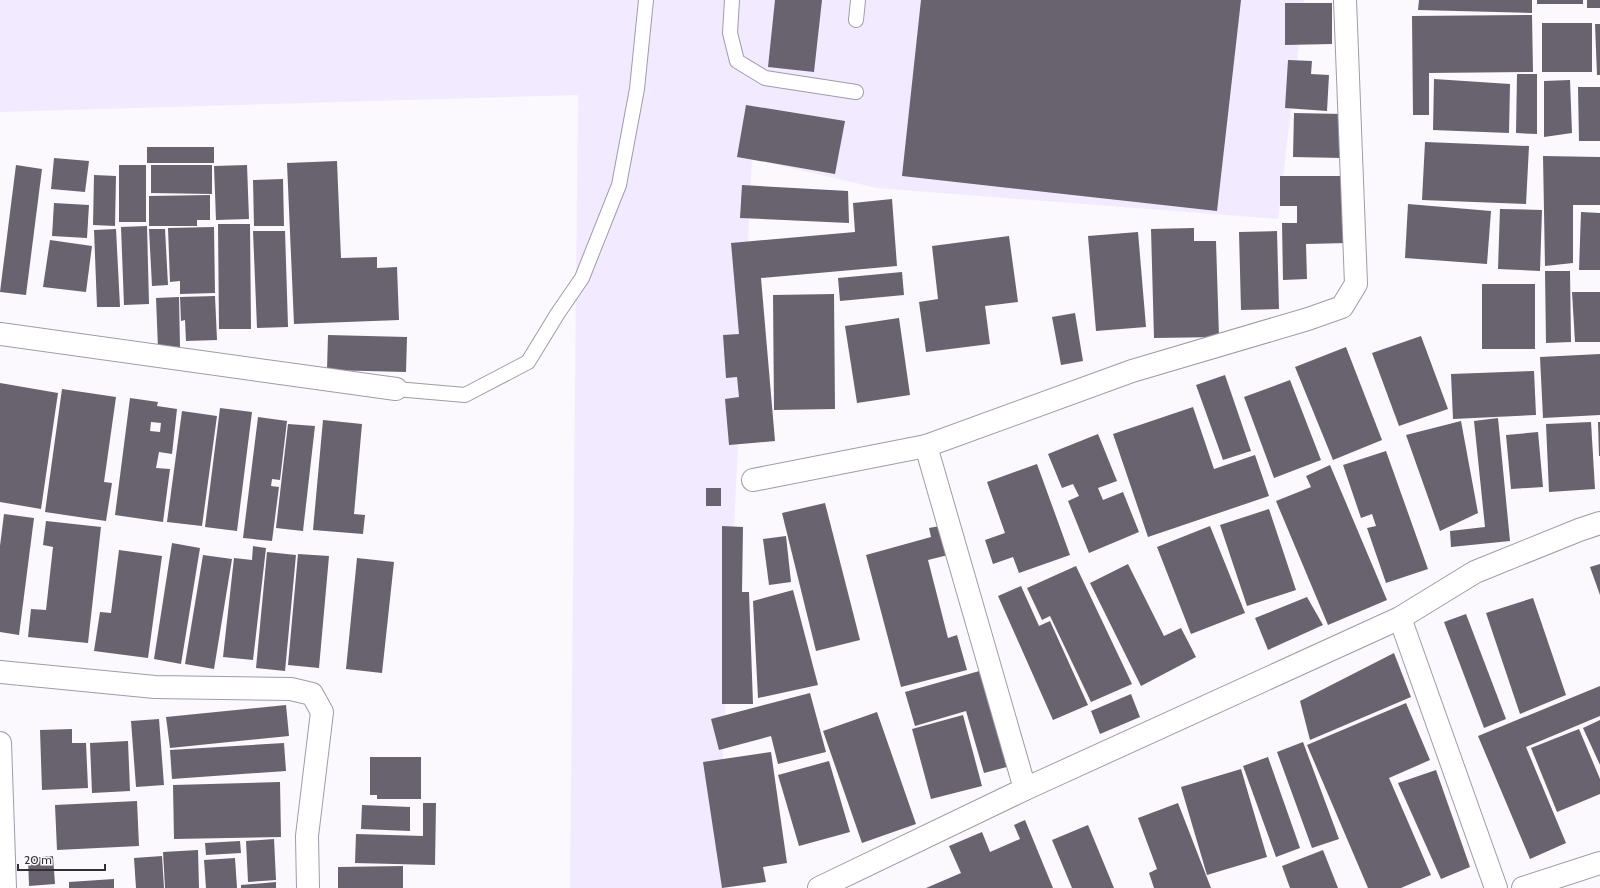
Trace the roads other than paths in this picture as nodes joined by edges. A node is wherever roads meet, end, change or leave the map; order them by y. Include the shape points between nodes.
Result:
1 (646, 0) edge
2 (732, 0) edge
3 (858, 0) edge
4 (1345, 0) edge
5 (856, 20) dead end
6 (856, 92) dead end
7 (0, 334) edge
8 (396, 389) joint
9 (926, 446) junction
10 (753, 480) dead end
11 (1600, 523) edge
12 (1400, 618) junction
13 (0, 672) edge
14 (0, 742) edge
15 (1025, 789) junction
16 (1600, 863) edge
17 (5, 888) edge
18 (308, 888) edge
19 (819, 888) edge
20 (1496, 888) edge
21 (1523, 888) edge

1 - 8 lane via 637,89 619,185 582,278 528,362 464,396
2 - 6 lane via 730,33 737,61 765,78
3 - 5 lane
4 - 9 street via 1356,284 1342,306 1308,319 1132,371
7 - 8 street
9 - 10 street
9 - 15 street
11 - 12 street via 1475,572
12 - 15 street
12 - 20 street
13 - 18 street via 155,687 292,689 312,694 322,712 307,836
14 - 17 street
15 - 19 street
16 - 21 street

